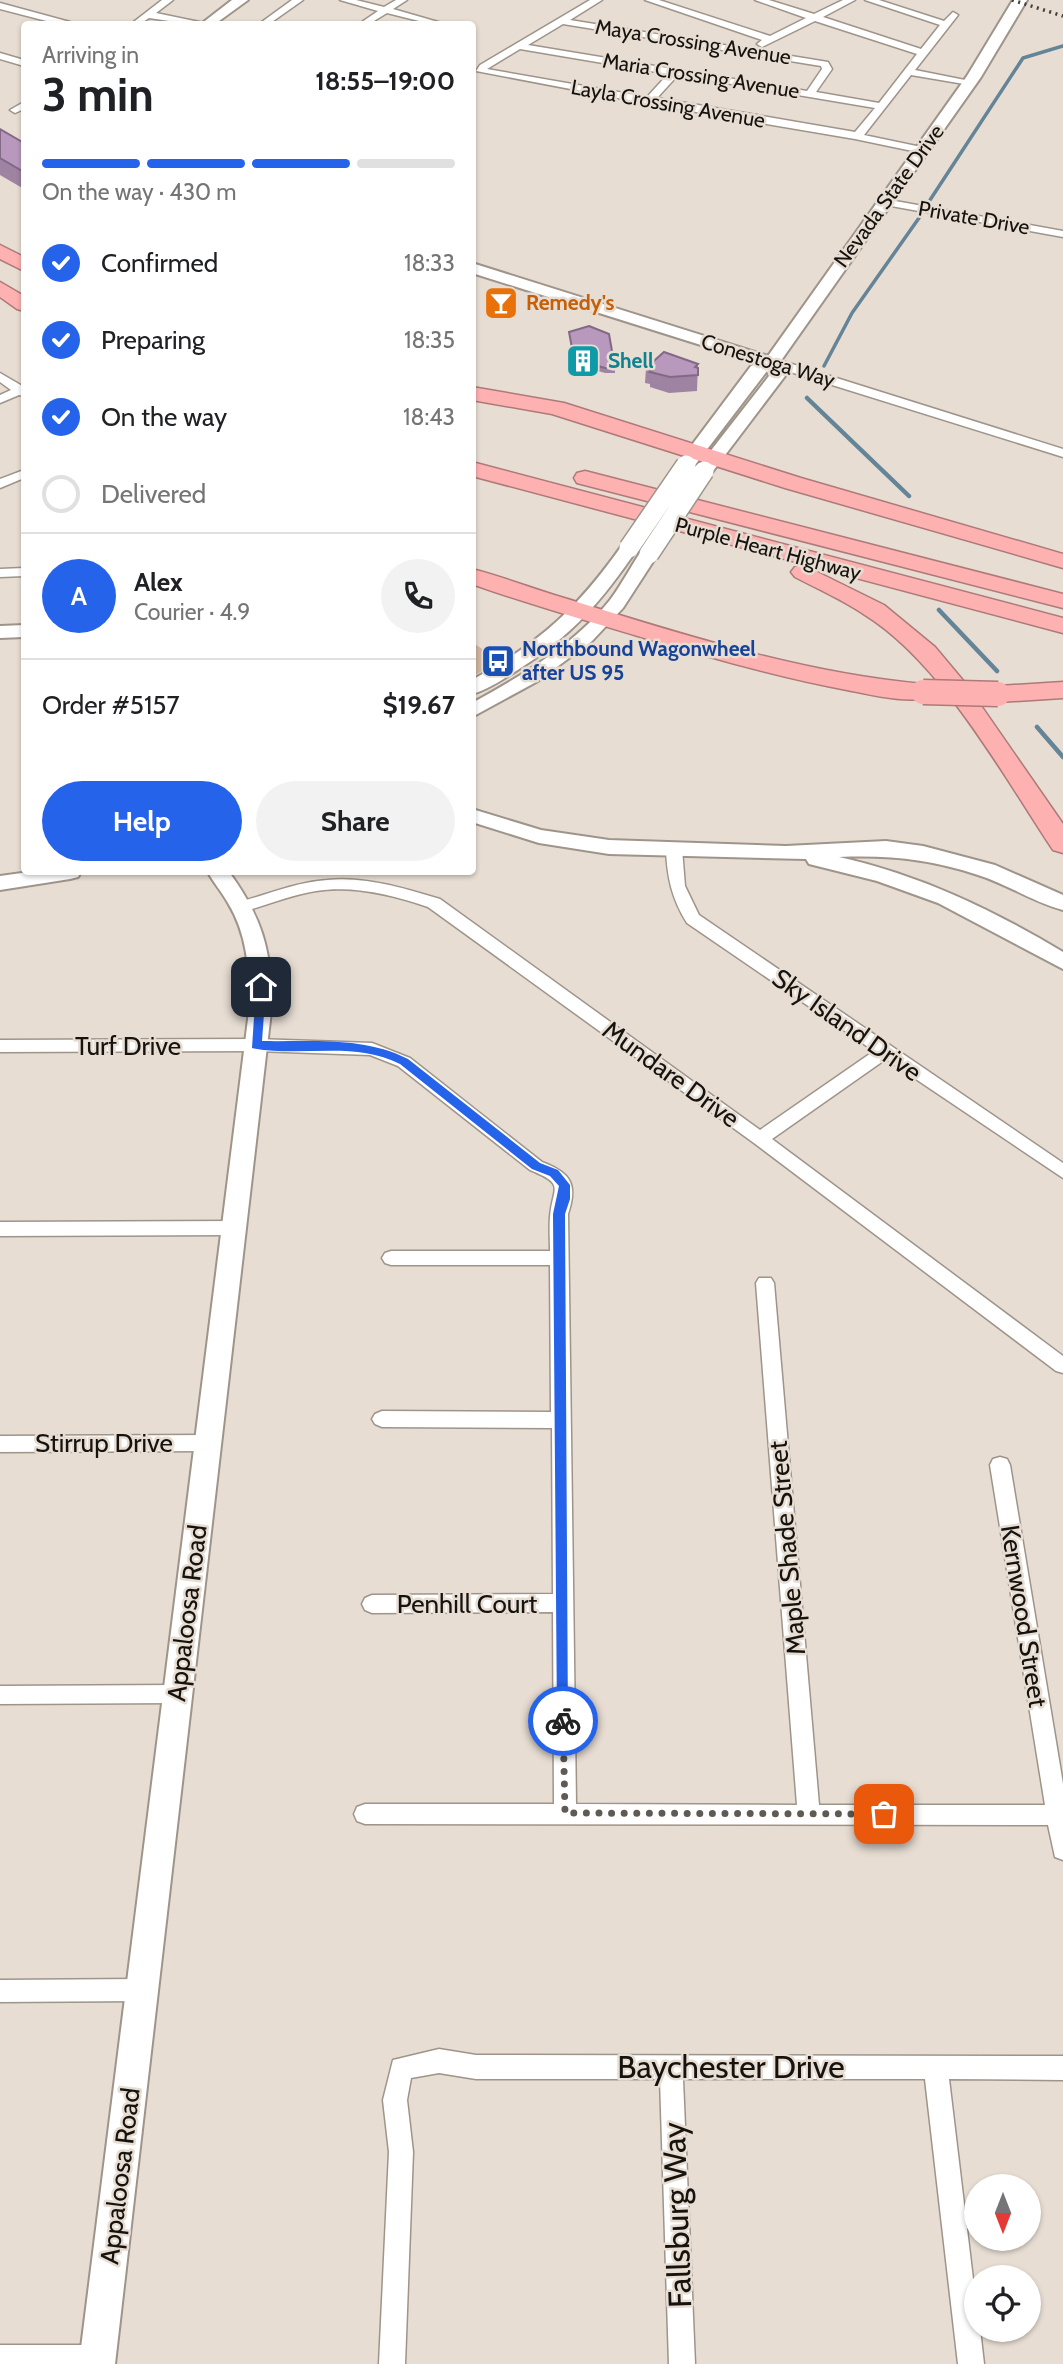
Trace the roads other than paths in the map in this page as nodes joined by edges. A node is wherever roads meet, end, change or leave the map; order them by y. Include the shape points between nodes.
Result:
1 (152, 0) edge
2 (241, 0) edge
3 (298, 0) edge
4 (345, 0) edge
5 (402, 0) edge
6 (597, 0) edge
7 (650, 0) edge
8 (760, 0) edge
9 (850, 0) edge
10 (870, 0) edge
11 (1020, 0) edge
12 (1030, 0) edge
13 (166, 1) edge
14 (0, 6) edge
15 (385, 10) junction
16 (953, 15) dead end
17 (815, 18) junction
18 (142, 20) edge
19 (56, 21) edge
20 (210, 21) edge
21 (267, 21) edge
22 (368, 21) edge
23 (428, 21) edge
24 (561, 21) junction
25 (946, 24) junction
26 (1004, 30) junction
27 (771, 40) junction
28 (519, 46) junction
29 (755, 52) junction
30 (923, 53) junction
31 (1, 57) edge
32 (21, 62) edge
33 (910, 70) junction
34 (675, 72) junction
35 (972, 79) junction
36 (810, 94) junction
37 (649, 101) junction
38 (882, 106) junction
39 (858, 136) junction
40 (923, 148) junction
41 (884, 202) junction
42 (1063, 234) edge
43 (0, 249) edge
44 (21, 257) edge
45 (21, 262) edge
46 (476, 269) edge
47 (0, 287) edge
48 (21, 298) edge
49 (21, 303) edge
50 (772, 362) junction
51 (0, 377) edge
52 (21, 391) edge
53 (21, 392) edge
54 (476, 394) edge
55 (0, 399) edge
56 (476, 447) edge
57 (1063, 453) edge
58 (700, 462) junction
59 (476, 470) edge
60 (21, 475) edge
61 (0, 484) edge
62 (730, 539) junction
63 (840, 543) junction
64 (1063, 561) edge
65 (21, 572) edge
66 (0, 573) edge
67 (476, 577) edge
68 (1063, 595) edge
69 (1063, 601) edge
70 (591, 616) junction
71 (1063, 626) edge
72 (21, 631) edge
73 (0, 632) edge
74 (1063, 690) edge
75 (476, 702) edge
76 (476, 816) edge
77 (1063, 844) edge
78 (674, 849) junction
79 (786, 853) junction
80 (50, 875) edge
81 (220, 875) edge
82 (0, 883) edge
83 (1063, 903) edge
84 (242, 907) junction
85 (1063, 962) edge
86 (256, 1045) junction
87 (0, 1046) edge
88 (885, 1052) junction
89 (760, 1139) junction
90 (1063, 1172) edge
91 (234, 1228) junction
92 (0, 1229) edge
93 (391, 1258) dead end
94 (560, 1258) junction
95 (765, 1283) dead end
96 (1063, 1366) edge
97 (382, 1419) dead end
98 (561, 1420) junction
99 (208, 1443) junction
100 (0, 1444) edge
101 (1000, 1465) dead end
102 (562, 1603) junction
103 (372, 1604) dead end
104 (177, 1694) junction
105 (0, 1695) edge
106 (565, 1813) junction
107 (809, 1813) junction
108 (365, 1814) dead end
109 (1057, 1815) junction
110 (1063, 1850) edge
111 (142, 1990) junction
112 (0, 1991) edge
113 (671, 2067) junction
114 (936, 2068) junction
115 (1063, 2068) edge
116 (0, 2358) edge
117 (98, 2361) edge
118 (392, 2364) edge
119 (682, 2364) edge
120 (971, 2364) edge

1 - 13 street
2 - 20 street
3 - 21 street
4 - 15 street
5 - 15 street
6 - 24 street
7 - 27 street
8 - 17 street
9 - 17 street
10 - 25 street
11 - 26 street, Nevada State Drive via 1003,24
12 - 26 street, Nevada State Drive via 1012,27
13 - 18 street
14 - 19 street
15 - 22 street
15 - 23 street
16 - 25 street
17 - 27 street
17 - 30 street
24 - 28 street
24 - 29 street, Maya Crossing Avenue
25 - 30 street
26 - 35 street, Nevada State Drive
27 - 29 street
28 - 34 street, Maria Crossing Avenue
28 - 37 street, Layla Crossing Avenue via 481,69
29 - 36 street, Maya Crossing Avenue via 825,64 827,68
30 - 33 street
31 - 32 street
33 - 35 street
33 - 38 street
34 - 36 street, Maria Crossing Avenue
34 - 37 street
35 - 40 street, Nevada State Drive
36 - 38 street, Maria Crossing Avenue
37 - 39 street, Layla Crossing Avenue
38 - 39 street
39 - 40 street, Layla Crossing Avenue
40 - 41 street, Nevada State Drive
41 - 42 street, Private Drive
41 - 50 street, Nevada State Drive
43 - 44 highway
43 - 45 highway
46 - 50 street, Conestoga Way
47 - 48 highway
47 - 49 highway
50 - 57 street, Conestoga Way
50 - 58 street, Nevada State Drive via 777,376
51 - 52 street
53 - 55 street
54 - 58 highway via 556,408
56 - 63 highway, Purple Heart Highway
58 - 64 highway
58 - 70 street, bridge via 649,554
58 - 70 street, bridge via 593,598
59 - 62 highway, Purple Heart Highway
60 - 61 street
62 - 71 highway, Purple Heart Highway
62 - 77 highway via 844,592 894,623 926,652 957,689
63 - 68 highway
63 - 69 highway, Purple Heart Highway
65 - 66 street
67 - 70 highway
70 - 74 highway, bridge via 794,673 867,686 998,694
70 - 75 street via 560,659 519,687
72 - 73 street
76 - 78 street via 569,842
78 - 79 street
78 - 88 street, Sky Island Drive via 676,888 693,919
79 - 83 street via 886,848 923,853 987,870
79 - 85 street via 870,870 942,895
80 - 82 street
81 - 84 street, Appaloosa Road
84 - 86 street, Appaloosa Road via 259,951 261,1003
84 - 89 street, Mundare Drive via 336,884 394,890 434,903
86 - 87 street, Turf Drive
86 - 91 street, Appaloosa Road
86 - 94 street, Turf Drive via 356,1046 404,1062 564,1185
88 - 89 street
88 - 90 street, Sky Island Drive
89 - 96 street, Mundare Drive
91 - 92 street
91 - 99 street, Appaloosa Road
93 - 94 street
94 - 98 street
95 - 107 street, Maple Shade Street
97 - 98 street
98 - 102 street
99 - 100 street, Stirrup Drive
99 - 104 street, Appaloosa Road
101 - 109 street, Kernwood Street
102 - 103 street, Penhill Court
102 - 106 street
104 - 105 street
104 - 111 street, Appaloosa Road
106 - 107 street
106 - 108 street
107 - 109 street
109 - 110 street, Kernwood Street
111 - 112 street
111 - 117 street, Appaloosa Road
113 - 114 street, Baychester Drive
113 - 118 street, Baychester Drive via 477,2067 439,2061 401,2068 395,2100 401,2152
113 - 119 street, Fallsburg Way
114 - 115 street, Baychester Drive
114 - 120 street
116 - 117 street

